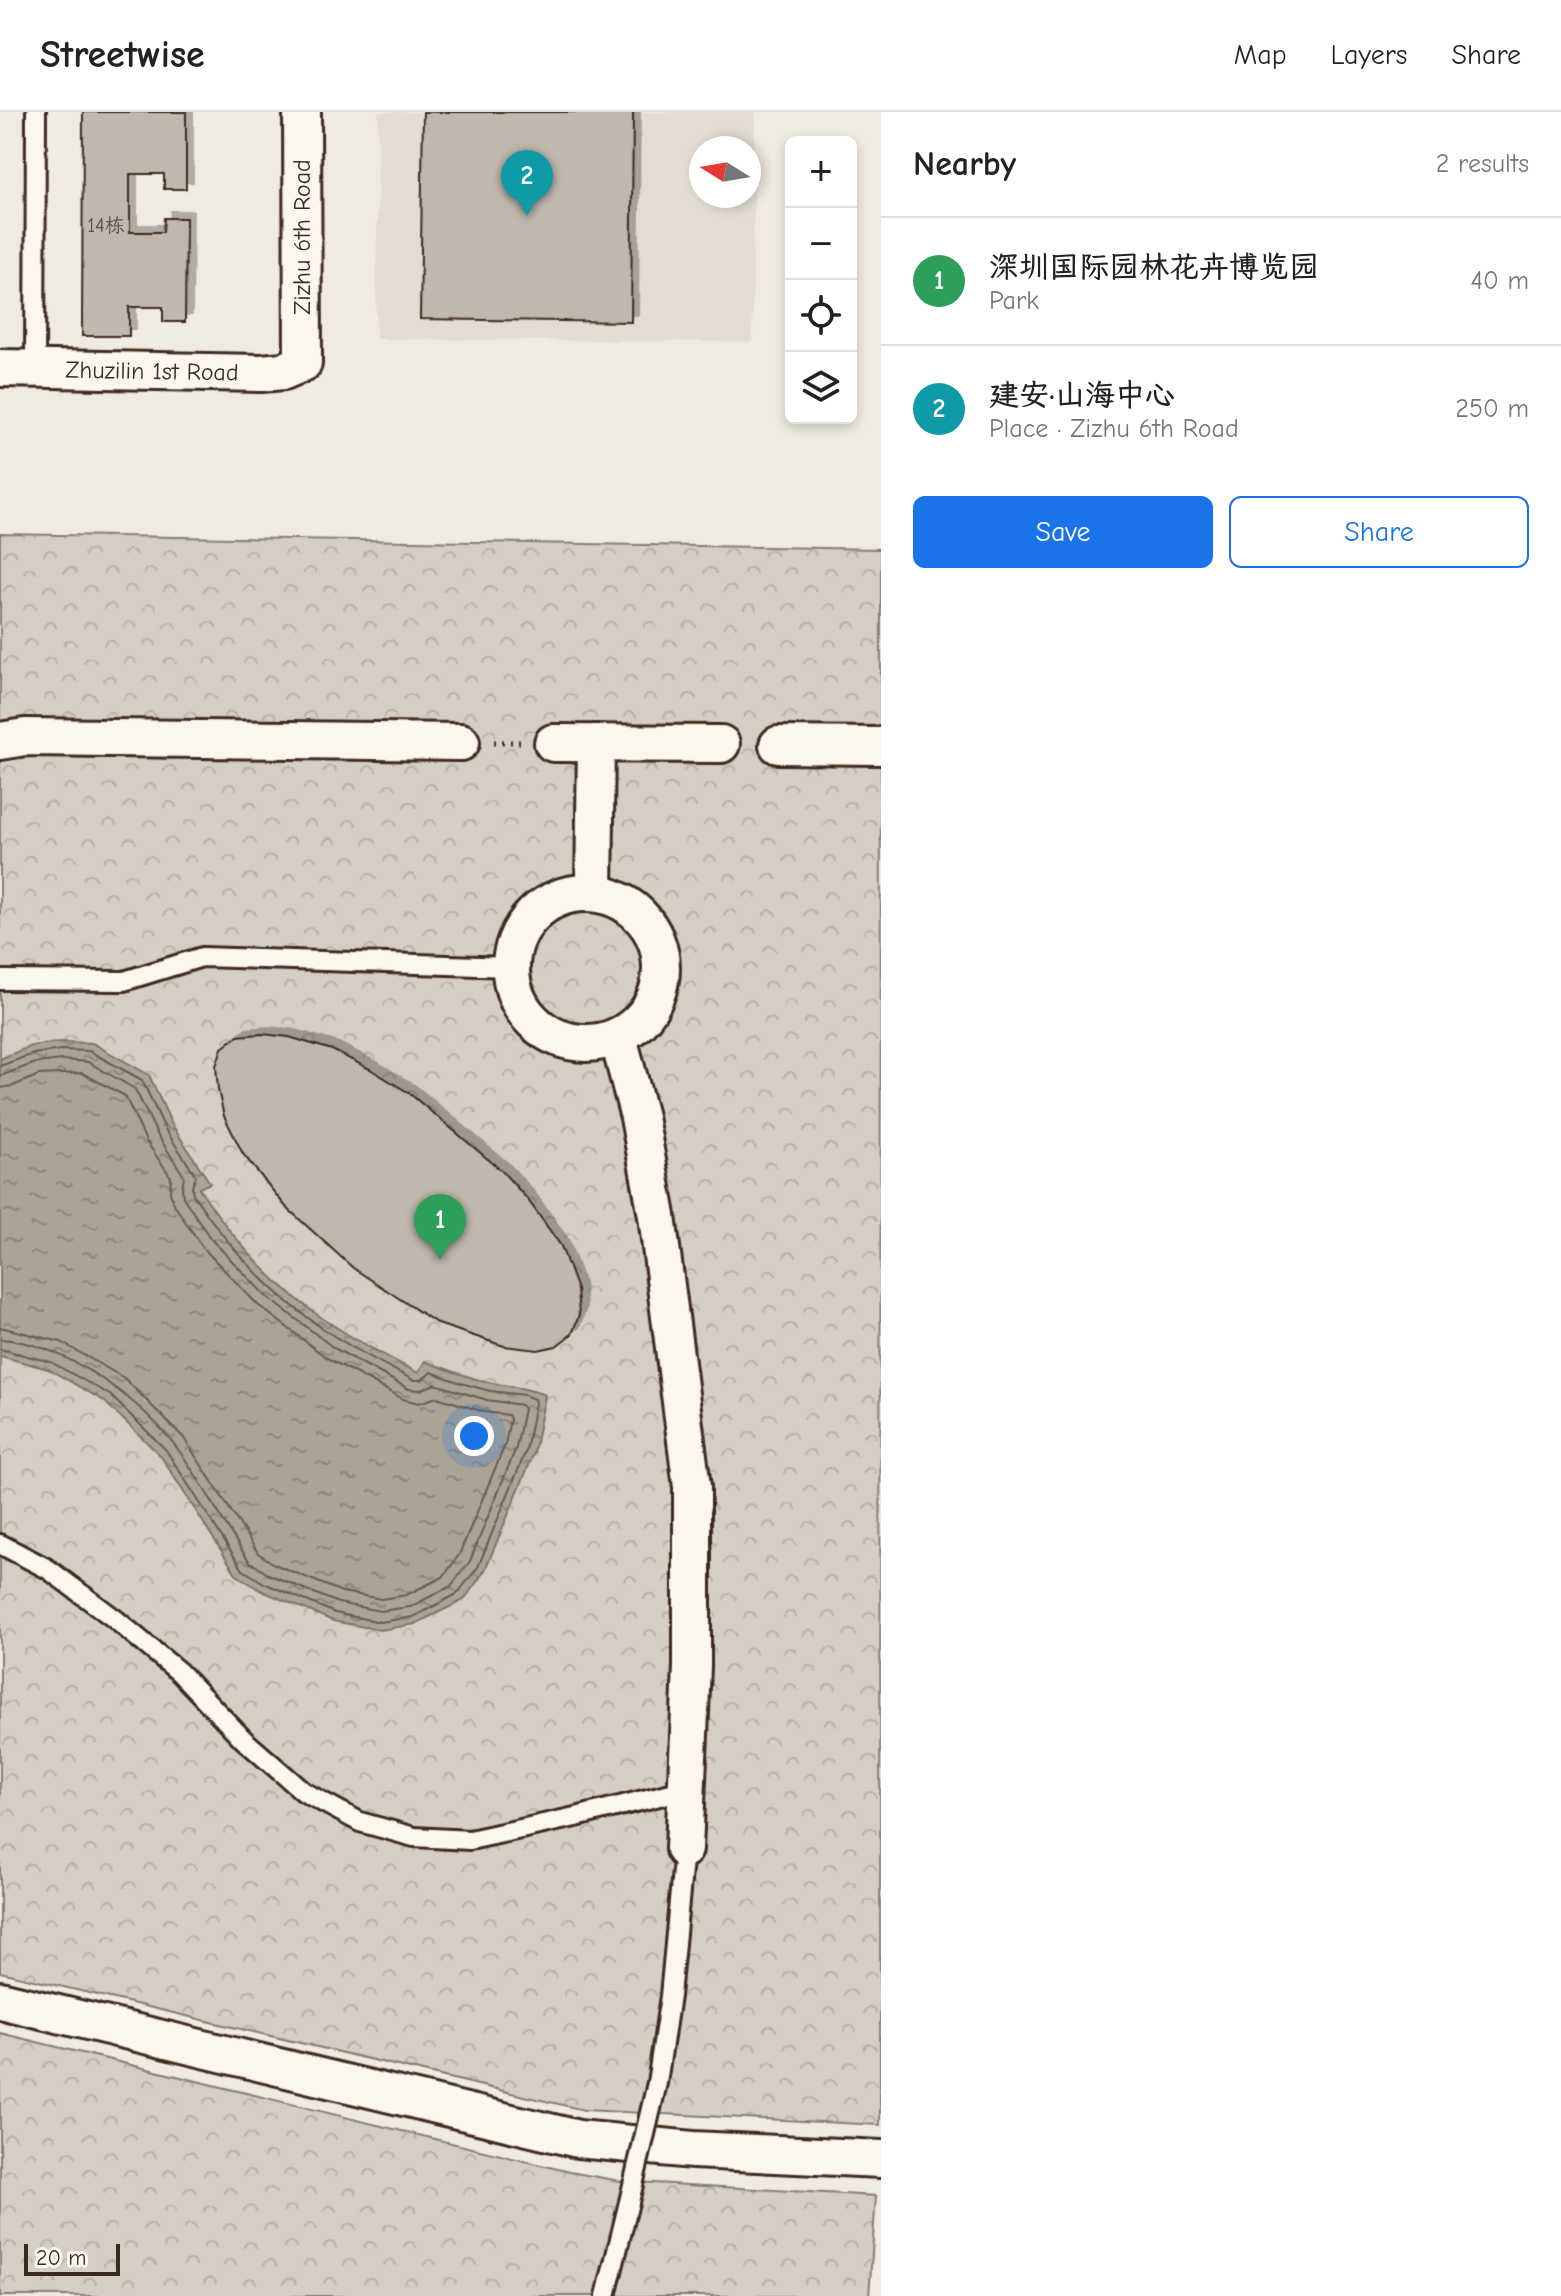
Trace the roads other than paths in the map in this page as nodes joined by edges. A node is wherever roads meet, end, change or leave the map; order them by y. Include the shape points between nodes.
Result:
1 (36, 112) edge
2 (302, 112) edge
3 (303, 363) joint
4 (17, 368) edge
5 (0, 741) edge
6 (461, 742) road end
7 (553, 743) road end
8 (596, 743) junction
9 (721, 744) dead end
10 (778, 745) dead end
11 (881, 746) edge
12 (594, 893) junction
13 (511, 967) junction
14 (0, 980) edge
15 (618, 1037) junction
16 (0, 1544) edge
17 (687, 1789) junction
18 (684, 1849) joint
19 (0, 2000) edge
20 (881, 2159) edge
21 (606, 2296) edge

1 - 4 lane
2 - 3 street, Zizhu 6th Road
3 - 4 street, Zhuzilin 1st Road via 261,373
5 - 6 street via 25,737
7 - 8 street
8 - 9 street
8 - 12 street
10 - 11 street
12 - 13 street via 569,894 527,920 515,942
12 - 15 street via 638,912 661,955 661,980 653,1003 639,1023
13 - 14 lane via 202,957 124,981
13 - 15 street via 526,1015 545,1032 568,1042 593,1044
15 - 17 street via 657,1216 692,1487
16 - 17 lane via 48,1569 115,1619 179,1672 244,1740 304,1792 360,1822 414,1837 470,1840
17 - 18 street
18 - 21 lane, bridge via 657,2083
19 - 20 street via 578,2139

